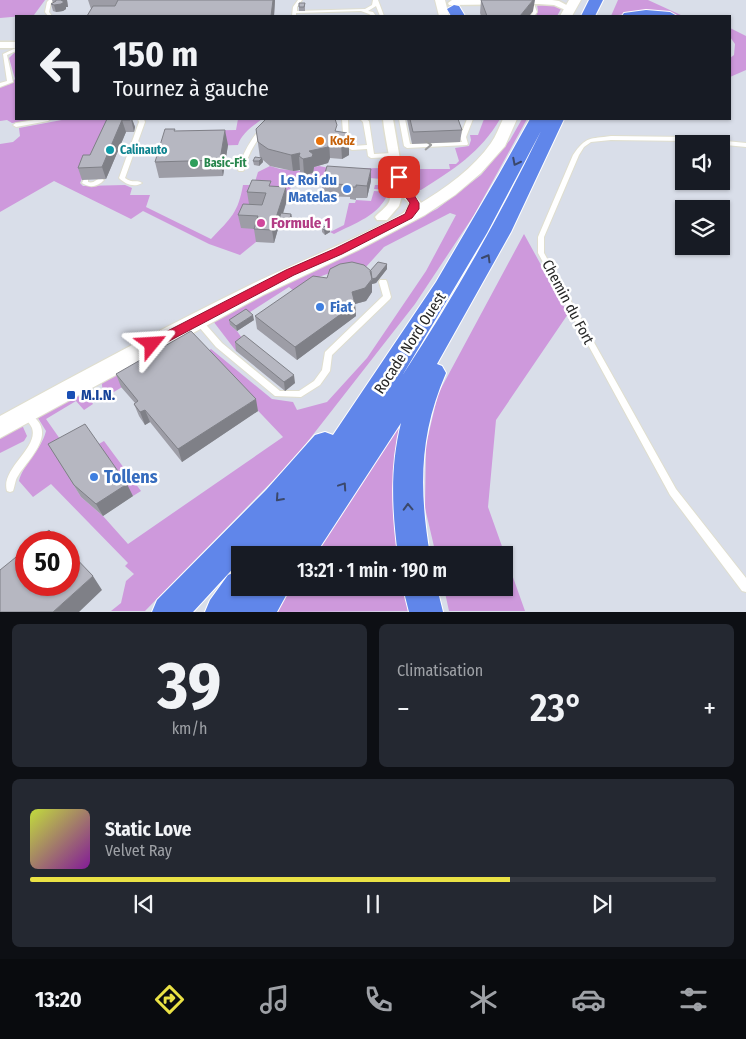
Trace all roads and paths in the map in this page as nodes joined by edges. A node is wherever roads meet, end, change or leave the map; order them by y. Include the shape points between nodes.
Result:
1 (52, 0) edge
2 (300, 0) edge
3 (375, 0) edge
4 (440, 0) edge
5 (546, 0) edge
6 (596, 0) edge
7 (609, 0) edge
8 (653, 0) edge
9 (536, 2) edge
10 (570, 8) edge
11 (452, 10) edge
12 (358, 11) junction
13 (294, 14) edge
14 (49, 15) edge
15 (372, 15) edge
16 (382, 15) edge
17 (533, 15) edge
18 (588, 15) edge
19 (602, 15) edge
20 (638, 15) edge
21 (676, 15) edge
22 (0, 45) edge
23 (15, 47) edge
24 (15, 48) edge
25 (0, 85) edge
26 (42, 120) edge
27 (141, 120) edge
28 (271, 120) edge
29 (345, 120) edge
30 (364, 120) edge
31 (388, 120) edge
32 (402, 120) edge
33 (470, 120) edge
34 (509, 120) edge
35 (537, 120) edge
36 (555, 120) edge
37 (16, 124) dead end
38 (746, 145) edge
39 (368, 147) junction
40 (394, 160) junction
41 (241, 170) dead end
42 (86, 180) dead end
43 (101, 180) dead end
44 (139, 183) dead end
45 (411, 208) junction
46 (382, 217) junction
47 (383, 282) dead end
48 (462, 300) junction
49 (198, 321) junction
50 (412, 342) junction
51 (25, 413) junction
52 (0, 417) edge
53 (0, 428) edge
54 (10, 488) dead end
55 (270, 546) edge
56 (302, 546) edge
57 (413, 546) edge
58 (746, 588) edge
59 (234, 596) edge
60 (268, 596) edge
61 (422, 596) edge
62 (169, 612) edge
63 (222, 612) edge
64 (257, 612) edge
65 (426, 612) edge

1 - 14 lane via 47,12
2 - 13 lane
3 - 12 lane via 372,8
3 - 16 lane
4 - 11 street
5 - 9 street
6 - 18 highway
7 - 19 highway
8 - 21 highway
9 - 10 street
9 - 11 street
9 - 17 lane
12 - 13 lane
12 - 15 lane
20 - 21 highway
22 - 23 street
24 - 25 lane via 5,54 10,82
26 - 37 lane
27 - 44 lane via 122,178 128,183
28 - 41 lane via 244,154
29 - 39 lane via 346,144 352,148
30 - 39 lane
31 - 40 street
32 -> 33 lane via 407,146 465,144
34 - 45 main road via 468,166
35 -> 50 highway, Rocade Nord Ouest via 497,198
48 -> 36 highway, Rocade Nord Ouest via 506,223
38 - 58 lane, Chemin du Fort via 666,138 589,141 576,155 540,245 545,262 673,492
39 - 40 lane via 371,156
40 - 45 street
40 - 46 street via 395,200
42 - 43 lane via 85,183 90,185
45 - 46 main road
45 - 49 main road via 338,252
46 - 52 main road via 78,372
47 - 49 lane via 387,297 328,354 326,372 301,394 278,394 219,346
56 -> 48 highway, Rocade Nord Ouest via 414,381
57 -> 48 highway via 407,492 412,433 417,409 452,336
49 - 51 main road
50 - 55 highway, Rocade Nord Ouest
50 -> 62 highway via 374,382 277,500
51 - 53 main road
51 - 54 lane via 36,425 38,434 12,477
59 - 63 highway
60 - 64 highway
61 - 65 highway

